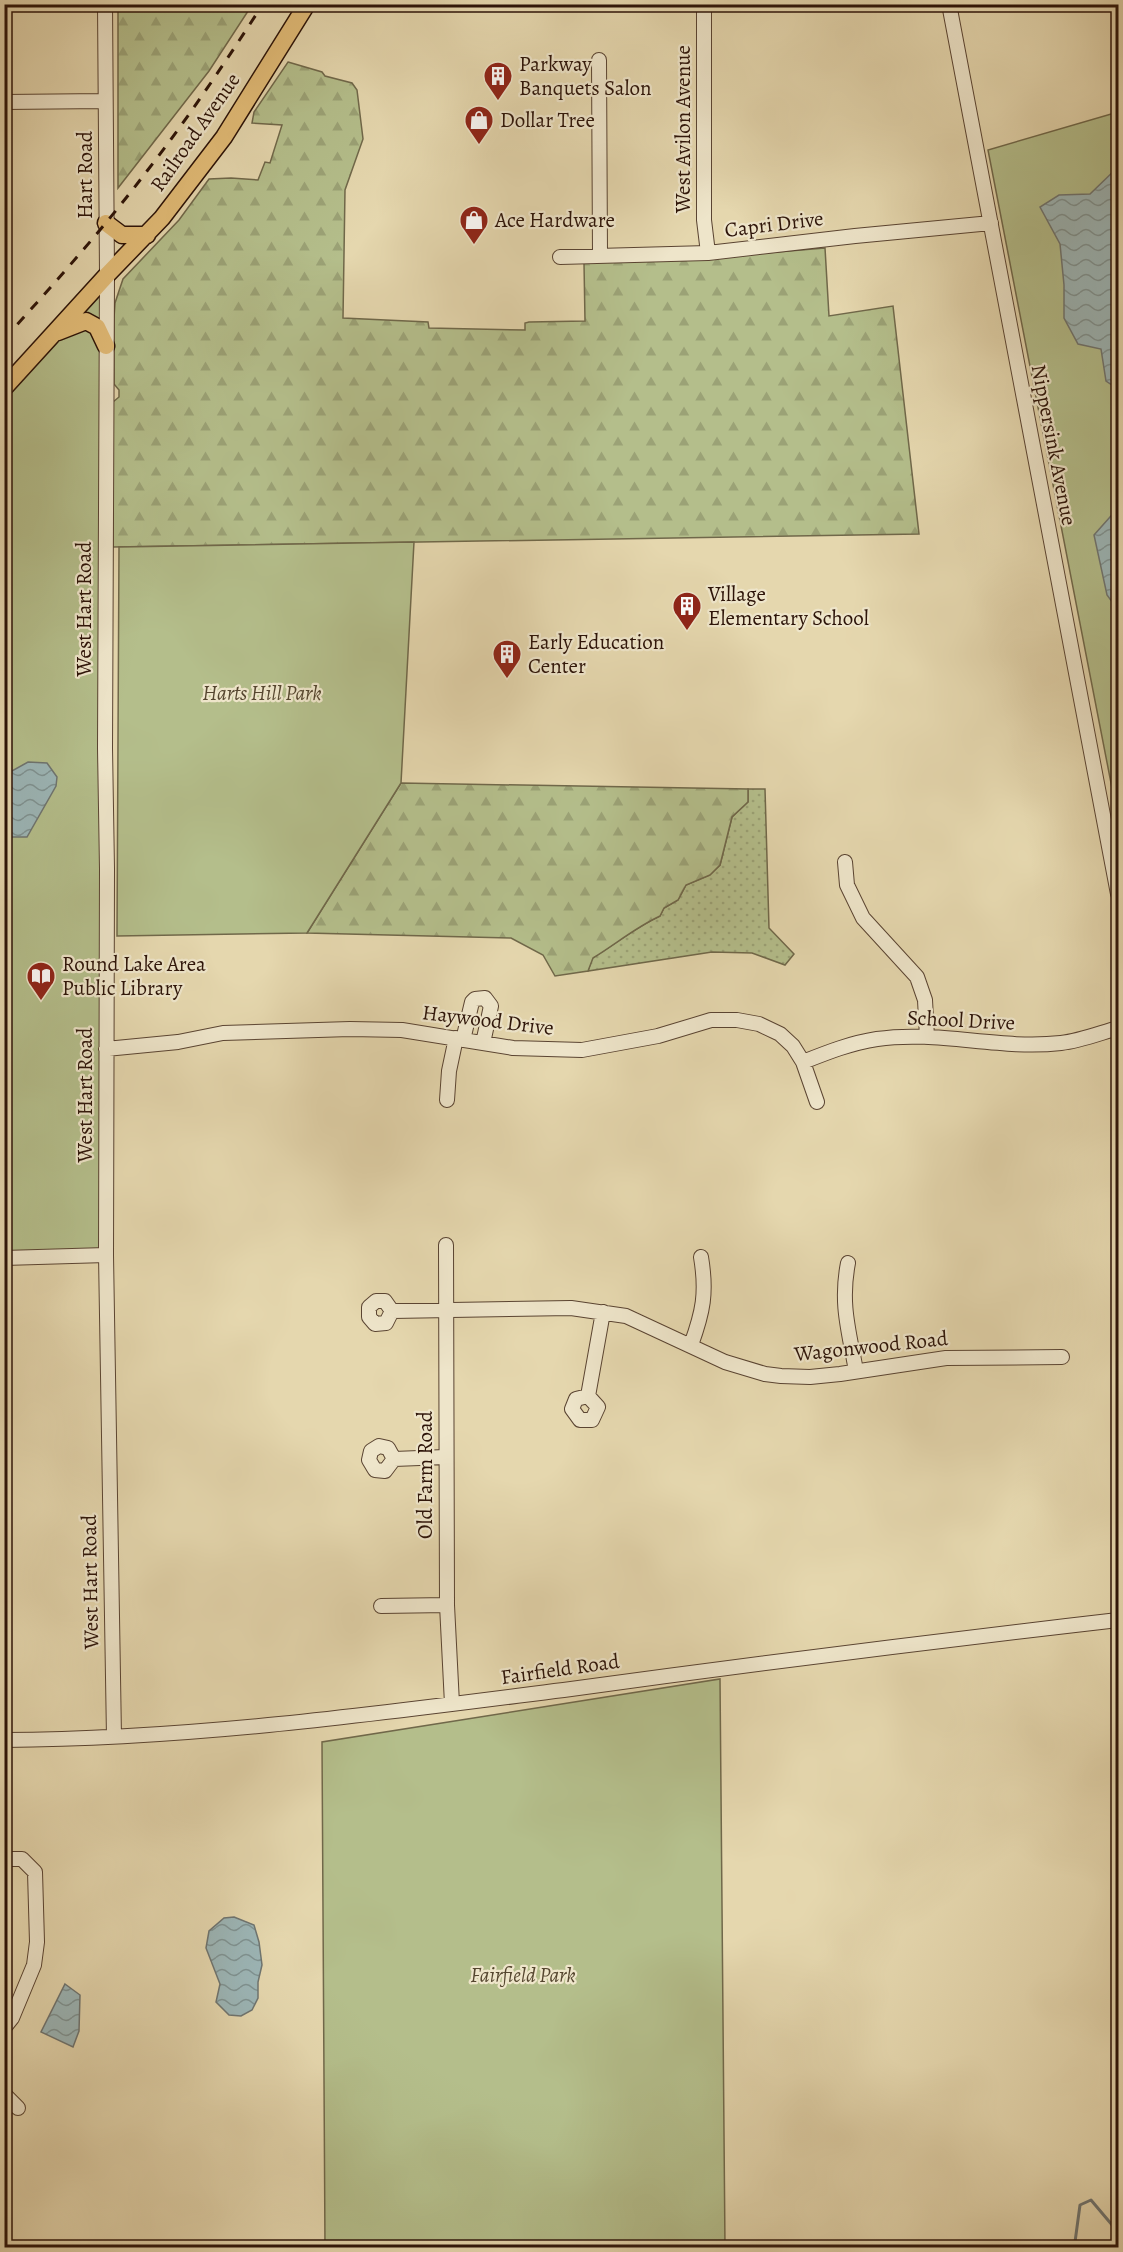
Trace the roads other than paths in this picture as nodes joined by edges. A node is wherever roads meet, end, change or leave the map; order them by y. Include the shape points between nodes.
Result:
1 (105, 4) edge
2 (307, 4) edge
3 (704, 4) edge
4 (949, 4) edge
5 (599, 60) dead end
6 (105, 101) junction
7 (4, 102) edge
8 (106, 223) junction
9 (991, 223) junction
10 (147, 235) junction
11 (708, 253) junction
12 (600, 255) junction
13 (560, 257) dead end
14 (107, 275) junction
15 (52, 335) junction
16 (106, 346) junction
17 (4, 388) edge
18 (845, 862) dead end
19 (1119, 894) edge
20 (1119, 1028) edge
21 (927, 1037) junction
22 (460, 1039) junction
23 (483, 1044) junction
24 (106, 1049) junction
25 (803, 1062) junction
26 (447, 1100) dead end
27 (817, 1102) dead end
28 (446, 1245) dead end
29 (106, 1256) junction
30 (701, 1257) dead end
31 (4, 1258) edge
32 (848, 1263) dead end
33 (445, 1309) junction
34 (392, 1311) dead end
35 (603, 1312) junction
36 (691, 1345) junction
37 (1062, 1357) dead end
38 (856, 1371) junction
39 (588, 1396) dead end
40 (445, 1457) junction
41 (394, 1459) dead end
42 (447, 1605) junction
43 (381, 1606) dead end
44 (1119, 1620) edge
45 (452, 1704) junction
46 (114, 1737) junction
47 (4, 1740) edge
48 (4, 1859) edge
49 (4, 2028) edge
50 (4, 2094) edge
51 (18, 2108) dead end

1 - 6 street, Hart Road
2 - 10 main road, Railroad Avenue via 224,137
3 - 11 street, West Avilon Avenue via 704,220
4 - 9 street, Nippersink Avenue
5 - 12 street
6 - 7 street
6 - 8 street, Hart Road
8 - 10 main road via 122,235
8 - 14 street, Hart Road
9 - 11 street, Capri Drive
9 - 19 street, Nippersink Avenue
10 - 14 main road, Railroad Avenue
11 - 12 street, Capri Drive
12 - 13 street, Capri Drive
14 - 15 main road, Railroad Avenue
14 - 16 street, Hart Road
15 - 16 main road via 86,321 97,327
15 - 17 main road, Railroad Avenue
16 - 24 street, West Hart Road
18 - 21 street via 847,885 863,918 917,977 925,1000
20 - 21 street, School Drive via 1062,1043 1012,1045
21 - 25 street, School Drive via 851,1043
22 - 23 street, Haywood Drive
22 - 23 street via 471,1002 485,998 491,1006
22 - 24 street, Haywood Drive via 402,1030 280,1030 223,1033
22 - 26 street via 449,1071
23 - 25 street, Haywood Drive via 582,1050 658,1036 711,1020 737,1020 759,1024 780,1034
24 - 29 street, West Hart Road
25 - 27 street, Haywood Drive
28 - 33 street, Old Farm Road
29 - 31 street
29 - 46 street, West Hart Road
30 - 36 street via 704,1301
32 - 38 street via 844,1308
33 - 34 street, Wagonwood Road
33 - 35 street, Wagonwood Road via 571,1308
33 - 40 street, Old Farm Road
35 - 36 street, Wagonwood Road via 626,1316
35 - 39 street
36 - 38 street, Wagonwood Road via 725,1362 765,1374 810,1377
37 - 38 street, Wagonwood Road via 946,1358
40 - 41 street
40 - 42 street, Old Farm Road
42 - 43 street
42 - 45 street, Old Farm Road
44 - 45 street, Fairfield Road
45 - 46 street, Fairfield Road via 326,1720
46 - 47 street, Fairfield Road
48 - 49 street via 22,1859 34,1872 37,1942 34,1965
50 - 51 street

